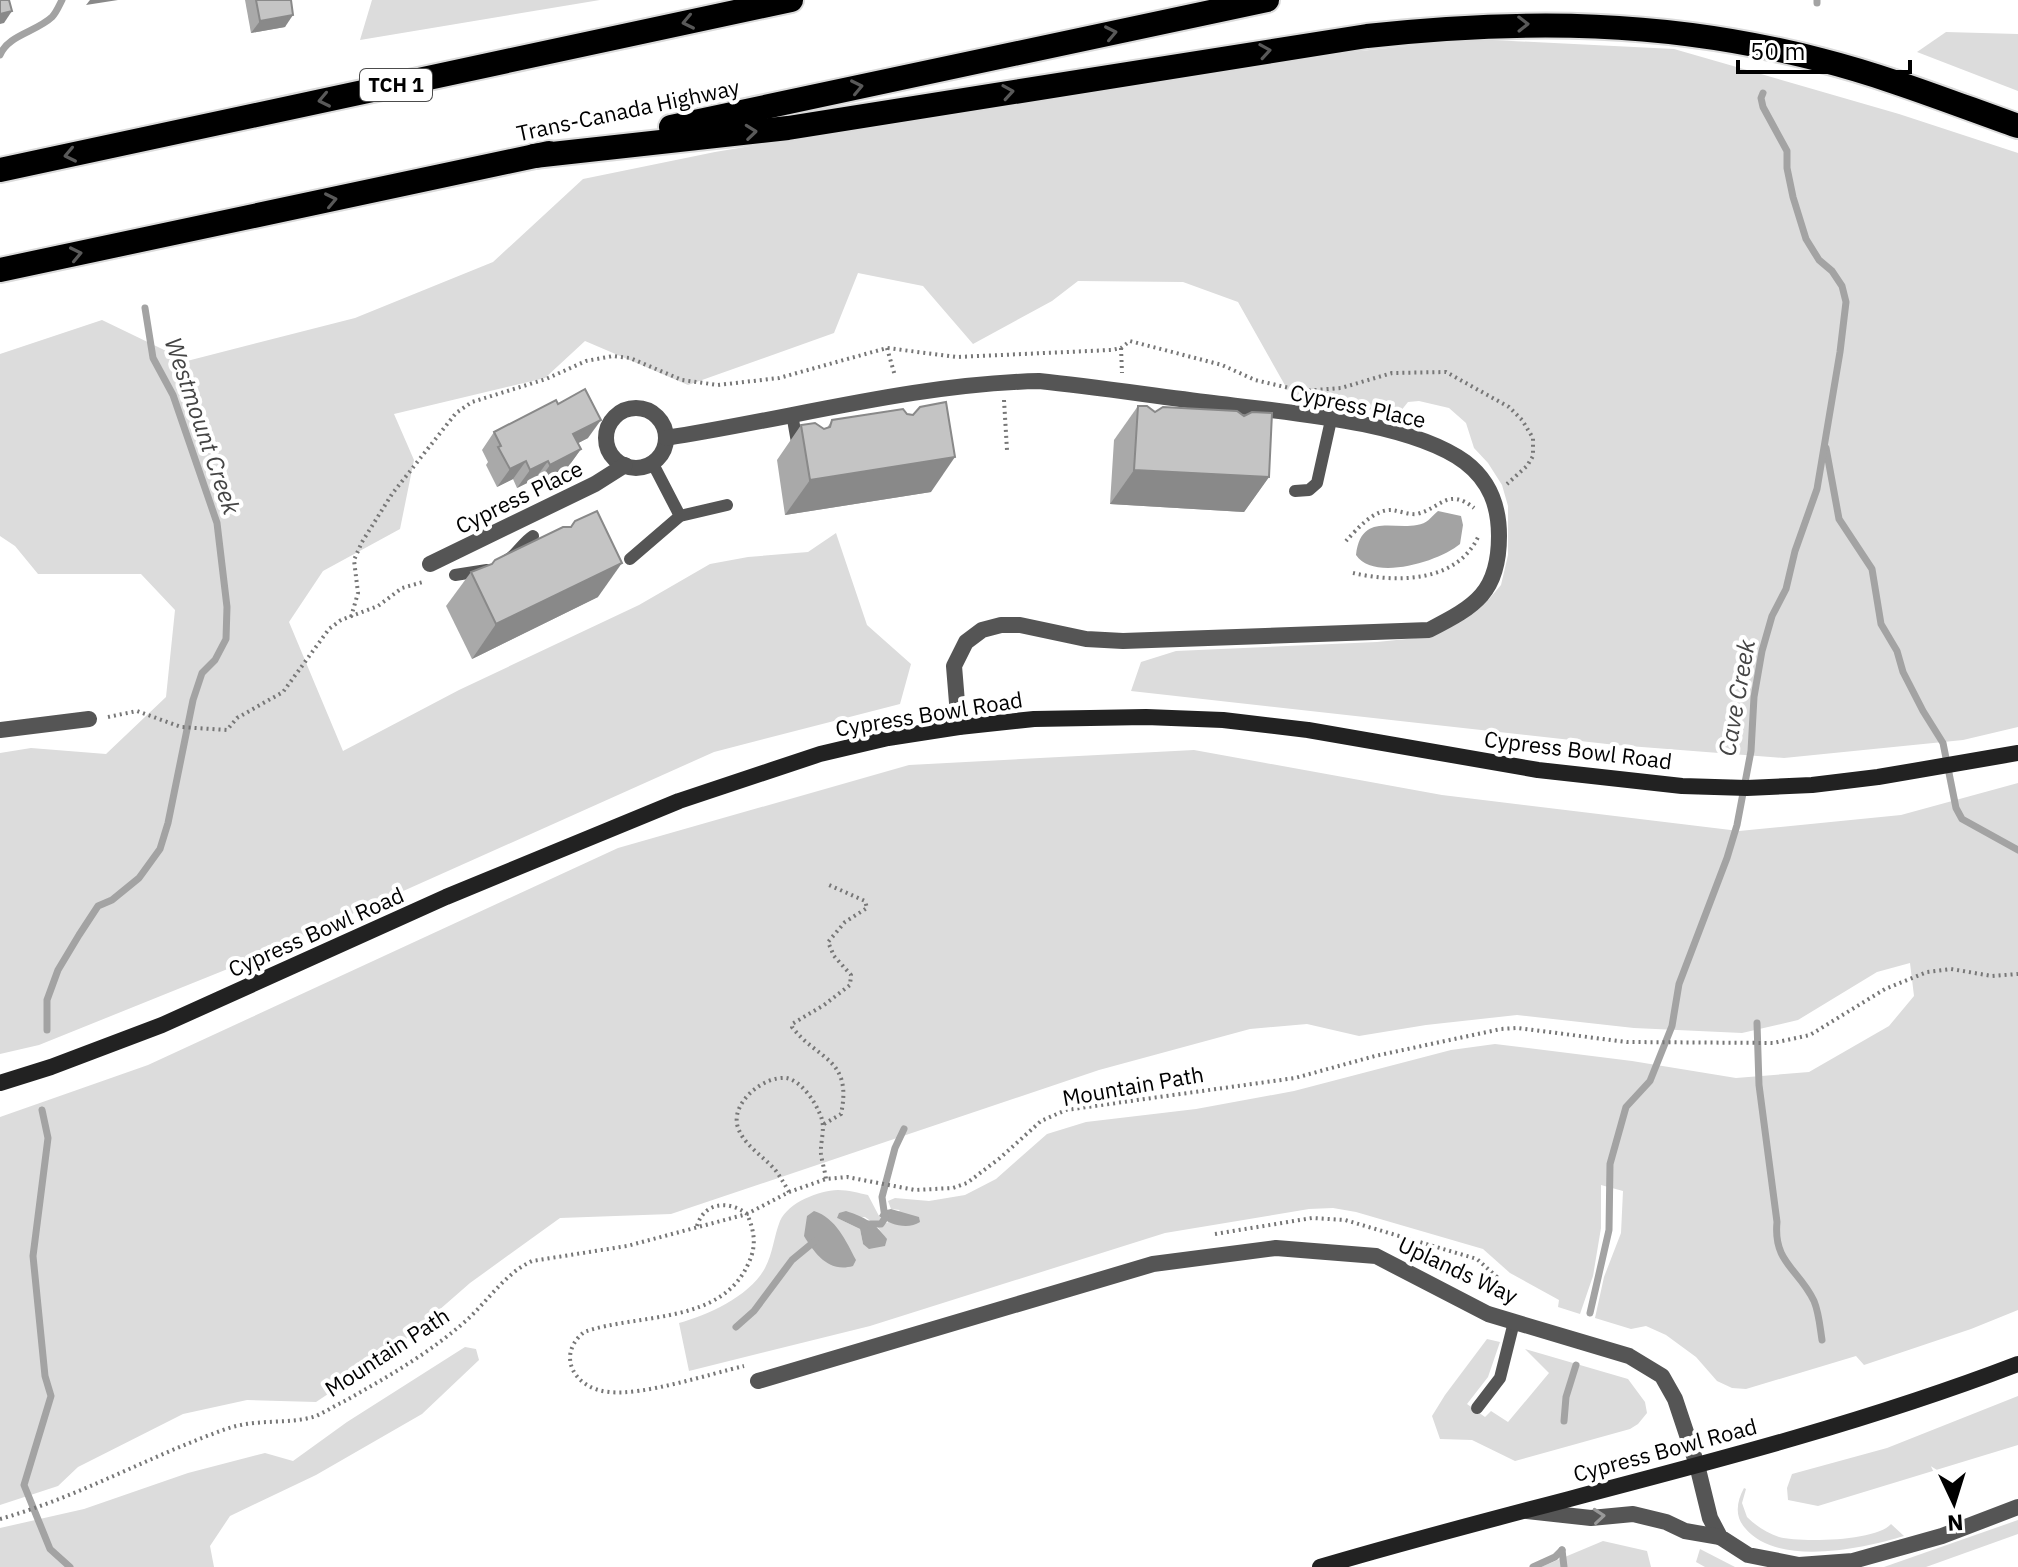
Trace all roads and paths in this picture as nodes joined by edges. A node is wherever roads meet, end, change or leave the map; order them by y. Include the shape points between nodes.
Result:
1 (791, 0) edge
2 (1267, 0) edge
3 (2018, 126) edge
4 (534, 156) junction
5 (0, 170) edge
6 (0, 270) edge
7 (887, 348) junction
8 (1003, 382) junction
9 (899, 396) junction
10 (792, 414) junction
11 (1331, 420) junction
12 (796, 434) junction
13 (811, 435) edge
14 (666, 438) junction
15 (1007, 450) dead end
16 (799, 455) edge
17 (652, 462) junction
18 (625, 465) junction
19 (1490, 490) junction
20 (1295, 491) dead end
21 (727, 505) dead end
22 (1476, 510) dead end
23 (680, 516) junction
24 (525, 518) junction
25 (1480, 523) dead end
26 (1346, 541) dead end
27 (447, 556) junction
28 (630, 559) dead end
29 (430, 564) joint
30 (1353, 573) dead end
31 (455, 575) junction
32 (463, 591) dead end
33 (351, 617) junction
34 (89, 719) joint
35 (959, 727) junction
36 (0, 730) edge
37 (2018, 753) edge
38 (829, 885) dead end
39 (2018, 974) edge
40 (0, 1083) edge
41 (824, 1124) junction
42 (826, 1179) junction
43 (789, 1192) junction
44 (747, 1214) junction
45 (697, 1227) junction
46 (690, 1310) dead end
47 (1514, 1322) junction
48 (2018, 1364) edge
49 (758, 1381) dead end
50 (1477, 1408) dead end
51 (1697, 1465) junction
52 (2018, 1507) edge
53 (1521, 1511) junction
54 (0, 1519) edge
55 (1720, 1537) junction
56 (1320, 1567) edge

1 -> 5 highway, TCH 1
4 -> 2 highway, Trans-Canada Highway
4 -> 3 highway via 788,128 1367,36 1509,24 1604,25 1769,48 1869,74
6 -> 4 highway, Trans-Canada Highway
7 - 9 path
7 - 19 path via 957,357 1111,350 1130,341 1302,391 1341,388 1392,373 1446,372 1509,407 1533,438 1527,466 1504,486
7 - 33 path via 779,378 718,385 682,380 630,358 599,357 472,402 442,429 362,542 354,560 358,593
8 - 9 street, Cypress Place
8 - 11 street, Cypress Place via 1039,381 1224,413
8 - 15 path
9 - 10 street, Cypress Place via 882,404
10 - 12 lane
10 - 14 street, Cypress Place
11 - 19 street, Cypress Place via 1425,441 1466,463
11 - 20 lane via 1317,483
12 - 13 lane
12 - 16 lane
14 - 17 street
14 - 18 street, Cypress Place via 664,425 652,412 635,408 618,414 608,428 608,446
17 - 18 street, Cypress Place
17 - 23 lane
18 - 24 street, Cypress Place
19 - 35 street via 1499,525 1493,579 1455,617 1429,630 1123,641 1020,625 989,627 966,642 956,658
21 - 23 lane
22 - 26 path via 1455,498 1416,514 1383,511
23 - 28 lane
24 - 27 street, Cypress Place
24 - 31 lane via 535,540 483,572
25 - 30 path via 1474,548 1447,569 1409,578
27 - 29 street, Cypress Place
27 - 31 lane
29 - 33 path via 430,580 402,588
31 - 32 lane
33 - 34 path via 329,629 283,692 237,718 227,730 181,727 137,711
34 - 36 street
35 - 37 street, Cypress Bowl Road via 1034,719 1223,720 1538,770 1747,788 1878,777
35 - 40 street, Cypress Bowl Road via 820,754 679,801 446,897 162,1025
38 - 41 path via 865,901 867,908 828,942 851,975 850,985 792,1024 833,1062 843,1086 841,1114
39 - 42 path, Mountain Path via 1951,969 1911,976 1810,1035 1773,1043 1658,1043 1501,1029 1295,1078 1066,1110 1041,1121 967,1183 931,1190 847,1177
41 - 42 path via 821,1152
41 - 43 path via 807,1092 786,1078 758,1087 738,1112 740,1132
42 - 43 path, Mountain Path
43 - 44 path, Mountain Path
44 - 45 path, Mountain Path
44 - 45 path via 718,1205 700,1217
44 - 46 path via 754,1252 738,1284
45 - 54 path, Mountain Path via 627,1246 532,1261 441,1341 316,1416 229,1427 93,1487
47 - 49 street, Uplands Way via 1488,1314 1376,1256 1276,1248 1153,1264
47 - 50 lane via 1500,1378
47 - 51 street, Uplands Way via 1629,1356 1662,1376
48 - 51 street, Cypress Bowl Road via 1884,1412
51 - 53 street, Cypress Bowl Road
51 - 55 street, Uplands Way
52 - 55 street via 1942,1536 1826,1565 1774,1562 1748,1555
53 -> 55 street via 1591,1518 1633,1514
53 - 56 street, Cypress Bowl Road

